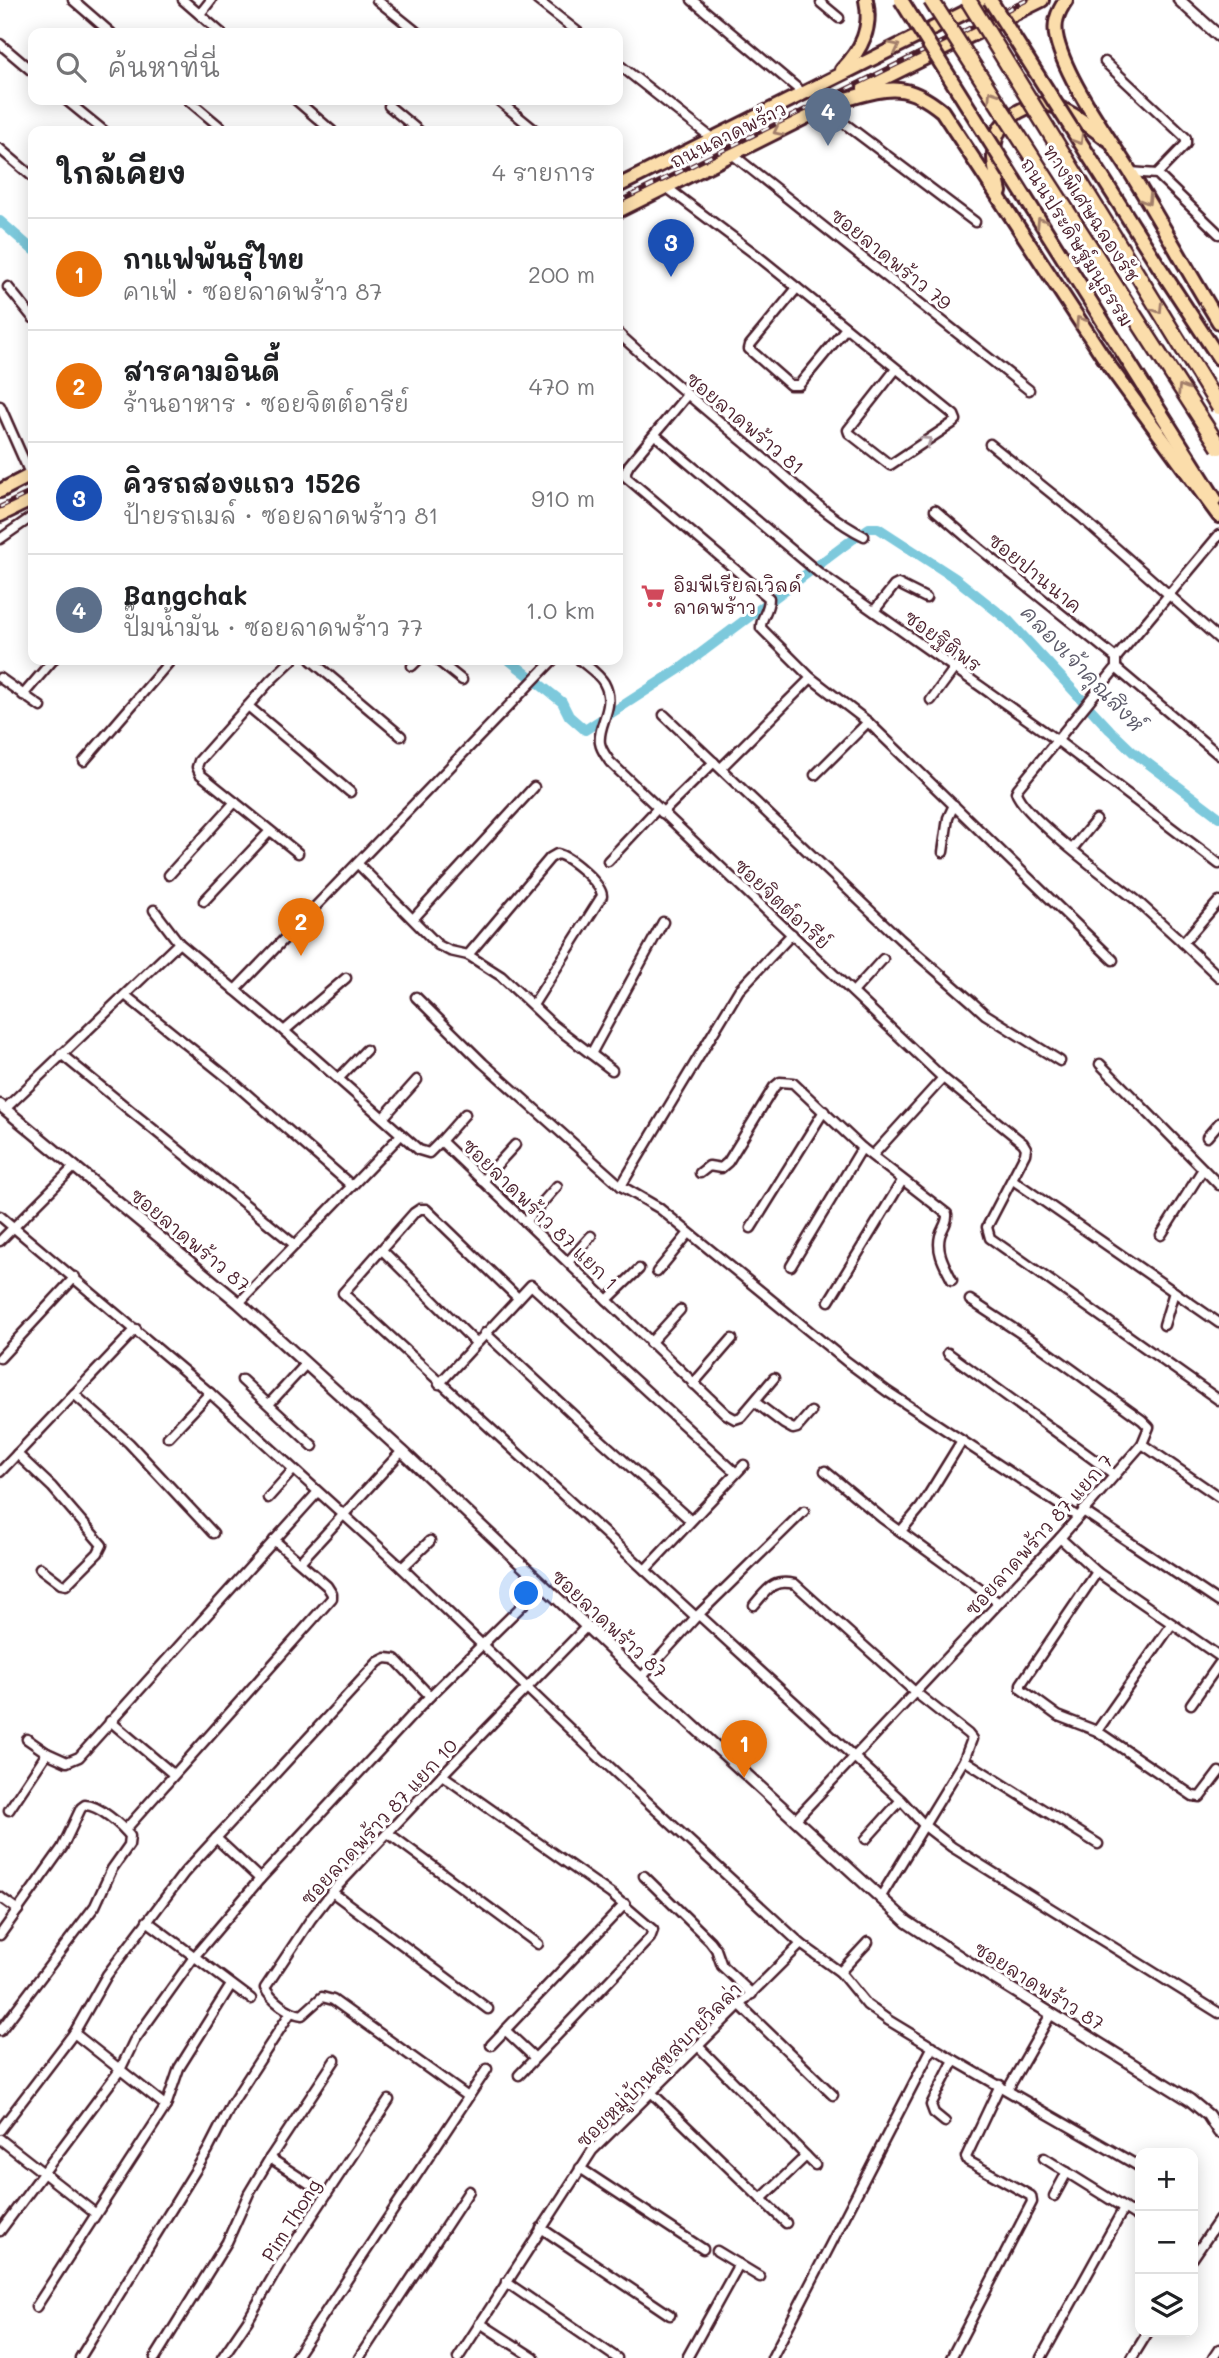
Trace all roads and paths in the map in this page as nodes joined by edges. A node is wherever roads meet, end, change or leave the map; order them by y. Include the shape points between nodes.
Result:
1 (73, 0) edge
2 (184, 0) edge
3 (211, 0) edge
4 (377, 0) edge
5 (537, 0) edge
6 (692, 0) edge
7 (866, 0) edge
8 (901, 0) edge
9 (931, 0) edge
10 (990, 0) edge
11 (1042, 0) edge
12 (1066, 0) edge
13 (1179, 0) edge
14 (821, 1) edge
15 (966, 6) edge
16 (200, 14) junction
17 (839, 19) dead end
18 (105, 28) edge
19 (215, 28) edge
20 (412, 28) edge
21 (573, 28) edge
22 (934, 28) junction
23 (975, 33) junction
24 (1219, 36) edge
25 (0, 44) edge
26 (944, 48) junction
27 (1105, 62) dead end
28 (28, 68) edge
29 (623, 68) edge
30 (834, 77) junction
31 (803, 93) junction
32 (839, 101) junction
33 (72, 105) edge
34 (194, 105) edge
35 (303, 105) edge
36 (504, 105) edge
37 (389, 106) dead end
38 (824, 108) junction
39 (98, 126) edge
40 (219, 126) edge
41 (327, 126) edge
42 (413, 126) edge
43 (530, 126) edge
44 (713, 139) junction
45 (1111, 142) junction
46 (0, 149) edge
47 (732, 154) junction
48 (1130, 172) junction
49 (28, 173) edge
50 (1157, 174) junction
51 (623, 184) edge
52 (666, 187) junction
53 (1002, 203) junction
54 (623, 208) edge
55 (975, 222) dead end
56 (1219, 234) edge
57 (8, 287) dead end
58 (797, 288) junction
59 (28, 312) edge
60 (1219, 322) edge
61 (846, 328) junction
62 (623, 337) edge
63 (1219, 358) edge
64 (896, 369) junction
65 (1029, 390) dead end
66 (687, 395) junction
67 (0, 407) edge
68 (1219, 407) edge
69 (655, 435) junction
70 (990, 444) dead end
71 (1219, 447) edge
72 (28, 466) edge
73 (28, 477) edge
74 (0, 491) edge
75 (28, 501) edge
76 (1219, 505) edge
77 (936, 510) dead end
78 (0, 515) edge
79 (1219, 516) edge
80 (28, 519) edge
81 (860, 534) dead end
82 (1219, 535) edge
83 (0, 539) edge
84 (1171, 595) junction
85 (926, 598) dead end
86 (874, 611) junction
87 (1219, 639) edge
88 (1116, 663) junction
89 (49, 665) edge
90 (167, 665) edge
91 (287, 665) edge
92 (317, 665) edge
93 (443, 665) edge
94 (548, 665) edge
95 (585, 665) edge
96 (954, 669) junction
97 (0, 678) edge
98 (811, 678) junction
99 (462, 680) dead end
100 (23, 695) junction
101 (931, 700) dead end
102 (248, 706) junction
103 (41, 707) dead end
104 (664, 715) dead end
105 (868, 722) junction
106 (401, 736) dead end
107 (1058, 741) junction
108 (1219, 755) edge
109 (84, 761) dead end
110 (718, 765) junction
111 (815, 775) dead end
112 (534, 787) dead end
113 (350, 792) dead end
114 (235, 802) junction
115 (954, 806) junction
116 (660, 811) junction
117 (1096, 820) dead end
118 (270, 831) junction
119 (1072, 849) junction
120 (943, 852) dead end
121 (298, 853) dead end
122 (608, 861) dead end
123 (358, 864) junction
124 (1219, 864) edge
125 (169, 875) dead end
126 (204, 901) dead end
127 (1219, 901) edge
128 (155, 910) dead end
129 (414, 918) junction
130 (663, 922) dead end
131 (792, 934) junction
132 (179, 943) junction
133 (1183, 943) junction
134 (468, 955) junction
135 (883, 959) dead end
136 (1113, 960) dead end
137 (1219, 977) edge
138 (346, 978) dead end
139 (234, 990) junction
140 (853, 992) junction
141 (125, 995) junction
142 (416, 998) dead end
143 (533, 1005) junction
144 (285, 1031) junction
145 (366, 1050) dead end
146 (61, 1054) junction
147 (591, 1054) junction
148 (1060, 1061) dead end
149 (1100, 1064) dead end
150 (612, 1070) dead end
151 (339, 1078) junction
152 (943, 1078) junction
153 (418, 1080) dead end
154 (2, 1107) edge
155 (824, 1111) junction
156 (465, 1114) dead end
157 (383, 1118) junction
158 (1219, 1123) edge
159 (401, 1135) junction
160 (1207, 1137) dead end
161 (440, 1141) junction
162 (515, 1145) dead end
163 (862, 1148) junction
164 (873, 1155) junction
165 (75, 1166) junction
166 (1203, 1169) junction
167 (700, 1172) dead end
168 (1013, 1180) junction
169 (482, 1181) junction
170 (902, 1181) junction
171 (1219, 1185) edge
172 (352, 1186) junction
173 (557, 1186) dead end
174 (621, 1186) junction
175 (0, 1216) edge
176 (526, 1221) junction
177 (14, 1227) junction
178 (751, 1228) dead end
179 (689, 1233) junction
180 (1161, 1235) dead end
181 (591, 1237) dead end
182 (0, 1241) edge
183 (295, 1245) junction
184 (382, 1250) junction
185 (568, 1262) junction
186 (791, 1266) dead end
187 (639, 1269) dead end
188 (657, 1272) dead end
189 (75, 1277) junction
190 (951, 1280) dead end
191 (1174, 1292) junction
192 (518, 1298) junction
193 (607, 1300) junction
194 (970, 1300) dead end
195 (829, 1301) dead end
196 (239, 1303) junction
197 (680, 1310) dead end
198 (1219, 1323) edge
199 (1164, 1325) dead end
200 (136, 1329) junction
201 (485, 1333) junction
202 (732, 1339) dead end
203 (476, 1343) junction
204 (650, 1343) junction
205 (948, 1353) dead end
206 (0, 1358) edge
207 (306, 1364) junction
208 (774, 1378) dead end
209 (242, 1380) dead end
210 (439, 1384) junction
211 (693, 1384) junction
212 (210, 1393) junction
213 (74, 1394) junction
214 (1219, 1400) edge
215 (755, 1402) junction
216 (269, 1404) junction
217 (811, 1412) dead end
218 (168, 1437) dead end
219 (961, 1442) junction
220 (1142, 1444) junction
221 (313, 1446) dead end
222 (402, 1451) junction
223 (17, 1454) junction
224 (744, 1465) dead end
225 (293, 1470) junction
226 (825, 1471) dead end
227 (0, 1472) edge
228 (736, 1473) junction
229 (1115, 1475) junction
230 (317, 1493) junction
231 (1219, 1497) edge
232 (268, 1498) dead end
233 (804, 1511) dead end
234 (1080, 1514) junction
235 (342, 1515) junction
236 (690, 1520) junction
237 (901, 1531) junction
238 (213, 1533) dead end
239 (1060, 1538) junction
240 (274, 1540) junction
241 (430, 1541) dead end
242 (300, 1562) junction
243 (40, 1567) dead end
244 (402, 1568) junction
245 (645, 1570) junction
246 (1097, 1572) junction
247 (542, 1586) junction
248 (1219, 1602) edge
249 (999, 1603) junction
250 (754, 1605) dead end
251 (697, 1616) junction
252 (1172, 1624) junction
253 (586, 1627) junction
254 (482, 1646) junction
255 (1219, 1656) edge
256 (1219, 1664) edge
257 (641, 1678) junction
258 (527, 1688) junction
259 (915, 1692) junction
260 (430, 1696) junction
261 (1191, 1704) dead end
262 (110, 1721) junction
263 (1097, 1731) junction
264 (27, 1740) dead end
265 (47, 1754) junction
266 (853, 1758) junction
267 (964, 1760) junction
268 (1219, 1772) edge
269 (173, 1774) junction
270 (442, 1775) junction
271 (901, 1800) junction
272 (9, 1810) dead end
273 (795, 1820) junction
274 (925, 1826) junction
275 (125, 1830) junction
276 (388, 1833) junction
277 (216, 1838) junction
278 (866, 1839) dead end
279 (1098, 1844) dead end
280 (645, 1876) dead end
281 (260, 1879) junction
282 (332, 1892) junction
283 (0, 1897) edge
284 (880, 1898) junction
285 (625, 1904) junction
286 (18, 1910) junction
287 (147, 1921) junction
288 (0, 1935) edge
289 (868, 1942) dead end
290 (538, 1944) dead end
291 (801, 1944) junction
292 (194, 1957) junction
293 (840, 1972) junction
294 (231, 1985) junction
295 (752, 1994) junction
296 (251, 1999) dead end
297 (741, 2006) junction
298 (488, 2009) dead end
299 (291, 2012) junction
300 (1219, 2013) edge
301 (1051, 2014) junction
302 (505, 2030) junction
303 (0, 2031) edge
304 (74, 2033) junction
305 (491, 2045) dead end
306 (698, 2046) junction
307 (933, 2046) junction
308 (535, 2058) junction
309 (335, 2060) dead end
310 (954, 2060) junction
311 (486, 2069) dead end
312 (120, 2070) junction
313 (519, 2075) dead end
314 (1004, 2087) junction
315 (652, 2093) junction
316 (833, 2095) dead end
317 (468, 2096) junction
318 (388, 2100) dead end
319 (166, 2106) junction
320 (945, 2122) dead end
321 (1218, 2128) edge
322 (0, 2130) edge
323 (0, 2139) edge
324 (807, 2156) junction
325 (270, 2158) junction
326 (1044, 2158) dead end
327 (1135, 2164) edge
328 (815, 2165) dead end
329 (580, 2168) junction
330 (1067, 2172) junction
331 (43, 2173) junction
332 (469, 2191) dead end
333 (325, 2194) junction
334 (1054, 2196) dead end
335 (761, 2199) junction
336 (1124, 2208) junction
337 (96, 2214) junction
338 (1135, 2215) edge
339 (1219, 2220) edge
340 (786, 2223) dead end
341 (541, 2228) junction
342 (0, 2231) edge
343 (1198, 2248) edge
344 (703, 2249) dead end
345 (717, 2251) dead end
346 (739, 2264) junction
347 (760, 2277) dead end
348 (506, 2282) junction
349 (36, 2307) dead end
350 (670, 2315) dead end
351 (480, 2323) junction
352 (1145, 2337) edge
353 (1219, 2349) edge
354 (80, 2358) edge
355 (155, 2358) edge
356 (222, 2358) edge
357 (295, 2358) edge
358 (359, 2358) edge
359 (458, 2358) edge
360 (534, 2358) edge
361 (617, 2358) edge
362 (687, 2358) edge
363 (772, 2358) edge
364 (951, 2358) edge
365 (1041, 2358) edge
366 (1132, 2358) edge
367 (1213, 2358) edge

1 - 18 street
2 - 16 street
3 - 16 street
4 - 20 street
5 - 21 street
6 - 31 street
7 - 30 main road via 867,33 856,54
76 -> 8 main road, ถนนประดิษฐ์มนูธรรม, bridge
71 -> 9 highway, ทางพิเศษฉลองรัช, bridge
10 - 15 main road, ถนนลาดพร้าว
10 -> 63 main road, bridge
11 - 23 main road, ถนนลาดพร้าว
12 - 45 main road via 1056,16 1062,57
13 - 24 street
14 - 17 street
15 - 22 main road, ถนนลาดพร้าว
15 - 23 main road
15 -> 68 highway, ทางพิเศษฉลองรัช, bridge
16 - 19 street
22 - 26 main road
30 -> 22 main road, ถนนลาดพร้าว
23 - 26 main road, ถนนลาดพร้าว
25 - 28 street
26 - 32 main road, ถนนลาดพร้าว
27 - 50 street via 1186,138 1186,144
29 - 44 street
30 - 31 main road, ถนนลาดพร้าว
31 - 44 main road, ถนนลาดพร้าว
32 - 38 main road, ถนนลาดพร้าว
32 - 53 main road via 898,88 928,100 942,111
33 - 39 street
34 - 40 street
35 - 41 street
36 - 43 street
37 - 42 street
38 -> 47 main road, ถนนลาดพร้าว
38 - 55 street
44 - 51 main road, ถนนลาดพร้าว
45 - 48 main road
45 - 53 main road via 1053,106 1040,104 1021,110 1006,121 996,137 994,169
46 - 49 street
47 - 52 main road, ถนนลาดพร้าว
47 - 65 street, ซอยลาดพร้าว 79
48 - 50 street
48 -> 60 main road
50 - 56 street
52 - 54 main road, ถนนลาดพร้าว
52 - 58 street
79 -> 53 main road via 1110,367
57 - 59 street
58 - 61 street
58 - 61 street via 749,349 790,385 799,385
61 - 64 street
62 - 66 street, ซอยลาดพร้าว 81
64 -> 64 street via 848,430 893,464 956,420
66 - 69 street
66 - 81 street, ซอยลาดพร้าว 81
67 - 72 street
69 - 86 street, ซอยฐิติพร via 814,569
69 - 98 street via 629,465 626,477 769,603 761,628
70 - 84 street
73 - 74 main road
75 - 78 main road
77 - 88 street, ซอยปานนาค
80 - 83 street
82 - 84 street
84 - 87 street
84 - 88 street
85 - 86 street via 898,584
86 - 96 street, ซอยฐิติพร
88 - 107 street
88 - 108 street, ซอยปานนาค
89 - 100 street
90 - 109 street
91 - 102 street
92 - 106 street
93 - 99 street
94 - 123 street
95 - 116 street, ซอยจิตต์อารีย์ via 605,685 608,697 601,746 610,762
96 - 101 street
96 - 107 street, ซอยฐิติพร
97 - 100 street
98 - 105 street
98 - 110 street
100 - 103 street
102 - 113 street
102 - 114 street via 197,767
104 - 110 street
105 - 111 street
105 - 115 street
107 - 119 street via 1016,792 1021,803
107 - 124 street, ซอยฐิติพร
110 - 116 street
110 - 148 street via 985,1014
112 - 129 street
114 - 118 street
114 - 125 street
115 - 120 street
115 - 136 street
116 - 122 street
116 - 131 street, ซอยจิตต์อารีย์
117 - 119 street
118 - 121 street
118 - 126 street
119 - 133 street
123 - 129 street
123 - 139 street
127 - 133 street
128 - 132 street, ซอยลาดพร้าว 87 แยก 1
129 - 134 street via 438,945
130 - 147 street
131 - 140 street, ซอยจิตต์อารีย์
131 - 174 street via 740,990
132 - 139 street, ซอยลาดพร้าว 87 แยก 1
132 - 141 street
133 - 137 street
134 - 143 street
134 - 143 street via 550,858 565,856 601,888 602,896
135 - 140 street
138 - 144 street
139 - 144 street, ซอยลาดพร้าว 87 แยก 1
140 - 152 street, ซอยจิตต์อารีย์
141 - 146 street
141 - 172 street
142 - 174 street
143 - 147 street
144 - 151 street, ซอยลาดพร้าว 87 แยก 1
145 - 151 street
146 - 154 street
146 - 183 street
147 - 150 street
149 - 166 street
151 - 157 street, ซอยลาดพร้าว 87 แยก 1
152 - 164 street
152 - 168 street, ซอยจิตต์อารีย์ via 1023,1143 1025,1154
153 - 157 street
154 - 165 street, ซอยลาดพร้าว 87
155 - 163 street
155 - 167 street via 793,1083 780,1082 728,1163
155 - 178 street
156 - 161 street
157 - 159 street, ซอยลาดพร้าว 87 แยก 1
158 - 160 street
159 - 161 street, ซอยลาดพร้าว 87 แยก 1 via 425,1153
159 - 172 street
161 - 169 street, ซอยลาดพร้าว 87 แยก 1
162 - 169 street
163 - 164 street
163 - 186 street
164 - 170 street
165 - 177 street
165 - 196 street, ซอยลาดพร้าว 87
166 - 171 street
166 - 180 street
168 - 191 street
168 - 214 street via 987,1227 990,1238
169 - 176 street, ซอยลาดพร้าว 87 แยก 1
170 - 190 street via 947,1214 939,1252
170 - 195 street
172 - 183 street
173 - 176 street
174 - 179 street via 659,1208
175 - 177 street
176 - 185 street, ซอยลาดพร้าว 87 แยก 1
177 - 182 street
177 - 189 street
179 - 188 street
179 - 219 street via 846,1362
181 - 185 street
183 - 196 street
184 - 192 street via 414,1213 426,1209
184 - 203 street
184 - 210 street via 343,1293
185 - 193 street, ซอยลาดพร้าว 87 แยก 1
187 - 193 street
189 - 200 street
189 - 206 street
191 - 198 street
191 - 199 street
192 - 201 street
192 - 228 street via 531,1285
193 - 204 street, ซอยลาดพร้าว 87 แยก 1
194 - 220 street via 1147,1424
196 - 207 street, ซอยลาดพร้าว 87
197 - 204 street
200 - 212 street
200 - 213 street
201 - 203 street
201 - 236 street
202 - 211 street
203 - 210 street
204 - 211 street, ซอยลาดพร้าว 87 แยก 1
205 - 229 street
207 - 216 street
207 - 222 street, ซอยลาดพร้าว 87
208 - 215 street, ซอยลาดพร้าว 87 แยก 1
209 - 216 street
210 - 245 street
211 - 215 street, ซอยลาดพร้าว 87 แยก 1 via 732,1418 741,1417
212 - 218 street
212 - 225 street
213 - 223 street
213 - 238 street via 129,1443
215 - 217 street via 793,1429
216 - 221 street
219 - 234 street
219 - 237 street
220 - 229 street, ซอยลาดพร้าว 87 แยก 7
220 - 231 street
222 - 235 street
222 - 247 street, ซอยลาดพร้าว 87
223 - 227 street
223 - 243 street via 102,1545 65,1585
224 - 228 street
225 - 230 street
225 - 232 street
226 - 237 street
228 - 236 street
229 - 234 street, ซอยลาดพร้าว 87 แยก 7
230 - 235 street
230 - 240 street
233 - 251 street
234 - 239 street, ซอยลาดพร้าว 87 แยก 7
234 - 248 street
235 - 242 street
235 - 244 street
236 - 245 street
237 - 249 street
239 - 246 street
239 - 249 street, ซอยลาดพร้าว 87 แยก 7
240 - 242 street
240 - 262 street
241 - 244 street
242 - 269 street via 327,1586 332,1598
244 - 254 street
245 - 251 street
246 - 252 street
246 - 263 street via 1021,1689 1058,1716
247 - 253 street, ซอยลาดพร้าว 87
247 - 254 street
249 - 259 street, ซอยลาดพร้าว 87 แยก 7
250 - 259 street via 777,1583 795,1584
251 - 257 street
251 - 266 street
252 - 255 street
252 - 263 street
253 - 257 street, ซอยลาดพร้าว 87
253 - 258 street, ซอยลาดพร้าว 87 แยก 10
254 - 258 street
254 - 260 street
256 - 261 street
257 - 273 street, ซอยลาดพร้าว 87
258 - 270 street, ซอยลาดพร้าว 87 แยก 10
258 - 291 street
259 - 266 street, ซอยลาดพร้าว 87 แยก 7
259 - 267 street via 968,1734 972,1744
260 - 277 street via 395,1660 382,1659
260 - 281 street
262 - 265 street via 73,1761
262 - 269 street
263 - 268 street via 1193,1796 1205,1793
264 - 265 street
265 - 272 street
266 - 271 street
266 - 273 street, ซอยลาดพร้าว 87 แยก 7
267 - 274 street
267 - 279 street
269 - 275 street
270 - 276 street, ซอยลาดพร้าว 87 แยก 10
270 - 285 street
271 - 274 street
271 - 278 street
273 - 284 street, ซอยลาดพร้าว 87
274 - 284 street
274 - 300 street
275 - 286 street via 92,1806 81,1808 62,1848
275 - 303 street via 129,1845 95,1906
276 - 282 street, ซอยลาดพร้าว 87 แยก 10
276 - 290 street
277 - 281 street
277 - 287 street
280 - 295 street via 710,1941 722,1966
281 - 292 street
282 - 298 street
282 - 299 street, ซอยลาดพร้าว 87 แยก 10 via 265,1988
283 - 286 street
284 - 301 street, ซอยลาดพร้าว 87 via 930,1938
285 - 302 street
285 - 308 street via 651,1926 652,1934
286 - 288 street
287 - 292 street
287 - 304 street via 107,1975
289 - 293 street
291 - 293 street
291 - 295 street, ซอยหมู่บ้านสุขสบายวิลล่า
292 - 294 street
292 - 312 street via 134,2041
293 - 307 street via 867,2005
294 - 296 street
294 - 319 street via 179,2068
295 - 297 street, ซอยหมู่บ้านสุขสบายวิลล่า
297 - 306 street, ซอยหมู่บ้านสุขสบายวิลล่า
297 - 316 street
299 - 317 street via 302,2015 318,1999 327,1997
299 - 354 street
301 - 314 street
301 - 321 street, ซอยลาดพร้าว 87 via 1190,2100
302 - 305 street
302 - 308 street
304 - 312 street
304 - 322 street
306 - 315 street, ซอยหมู่บ้านสุขสบายวิลล่า
306 - 324 street
307 - 310 street
307 - 363 street
308 - 313 street
309 - 325 street
310 - 314 street
310 - 320 street via 931,2105 933,2113
311 - 317 street
312 - 319 street
312 - 331 street
314 - 327 street
314 - 364 street via 966,2157 1031,2196 1032,2202
315 - 329 street, ซอยหมู่บ้านสุขสบายวิลล่า via 600,2142
315 - 335 street
317 - 357 street
318 - 333 street, Pim Thong
319 - 337 street
323 - 331 street
324 - 328 street
324 - 335 street
325 - 333 street
325 - 355 street via 227,2242
326 - 330 street
329 - 341 street, ซอยหมู่บ้านสุขสบายวิลล่า
329 - 344 street
330 - 334 street
330 - 336 street
331 - 337 street
331 - 342 street
332 - 358 street
333 - 356 street, Pim Thong
335 - 340 street
336 - 338 street
336 - 365 street
337 - 349 street
339 - 343 street
341 - 348 street, ซอยหมู่บ้านสุขสบายวิลล่า
341 - 350 street
345 - 346 street
346 - 347 street
346 - 362 street
348 - 351 street, ซอยหมู่บ้านสุขสบายวิลล่า
348 - 361 street
351 - 359 street, ซอยหมู่บ้านสุขสบายวิลล่า
351 - 360 street
352 - 366 street
353 - 367 street

